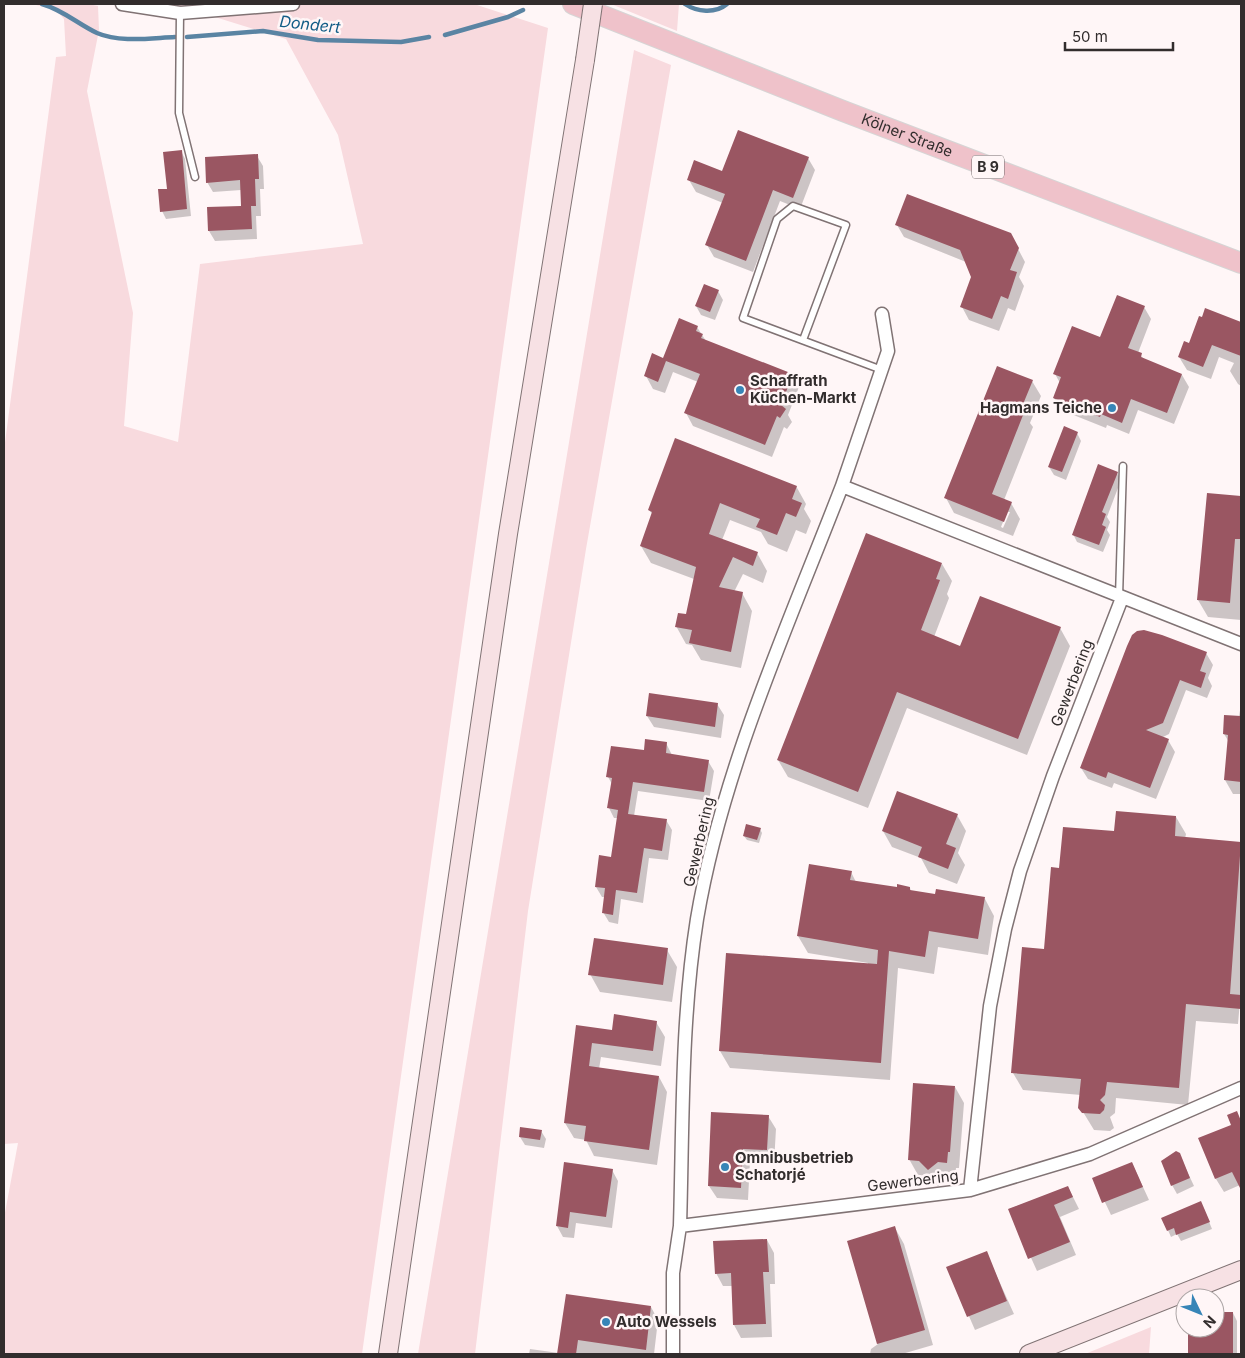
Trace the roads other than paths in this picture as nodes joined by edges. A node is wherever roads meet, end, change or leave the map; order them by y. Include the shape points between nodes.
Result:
1 (122, 4) edge
2 (293, 4) edge
3 (573, 4) edge
4 (594, 4) edge
5 (180, 13) junction
6 (195, 177) dead end
7 (1241, 263) edge
8 (882, 314) dead end
9 (803, 340) junction
10 (882, 370) junction
11 (1124, 466) dead end
12 (842, 486) junction
13 (1120, 597) junction
14 (1241, 644) edge
15 (1241, 1088) edge
16 (970, 1190) junction
17 (680, 1226) junction
18 (1241, 1270) edge
19 (388, 1354) edge
20 (673, 1354) edge
21 (1029, 1354) edge

1 - 5 street
2 - 5 street
3 - 7 main road, Kölner Straße / B 9
4 - 19 main road, bridge via 508,534
5 - 6 lane via 179,114
8 - 10 street, Gewerbering via 888,351
9 - 9 lane via 743,318 777,219 793,206 846,225
9 - 10 lane
10 - 12 street, Gewerbering
11 - 13 lane
12 - 13 street
12 - 17 street, Gewerbering via 742,746 717,828 698,918 686,1009
13 - 14 street
13 - 16 street, Gewerbering via 1050,784 1011,904 990,1006
15 - 16 street, Gewerbering via 1090,1154
16 - 17 street, Gewerbering
17 - 20 street, Gewerbering via 673,1273
18 - 21 main road

